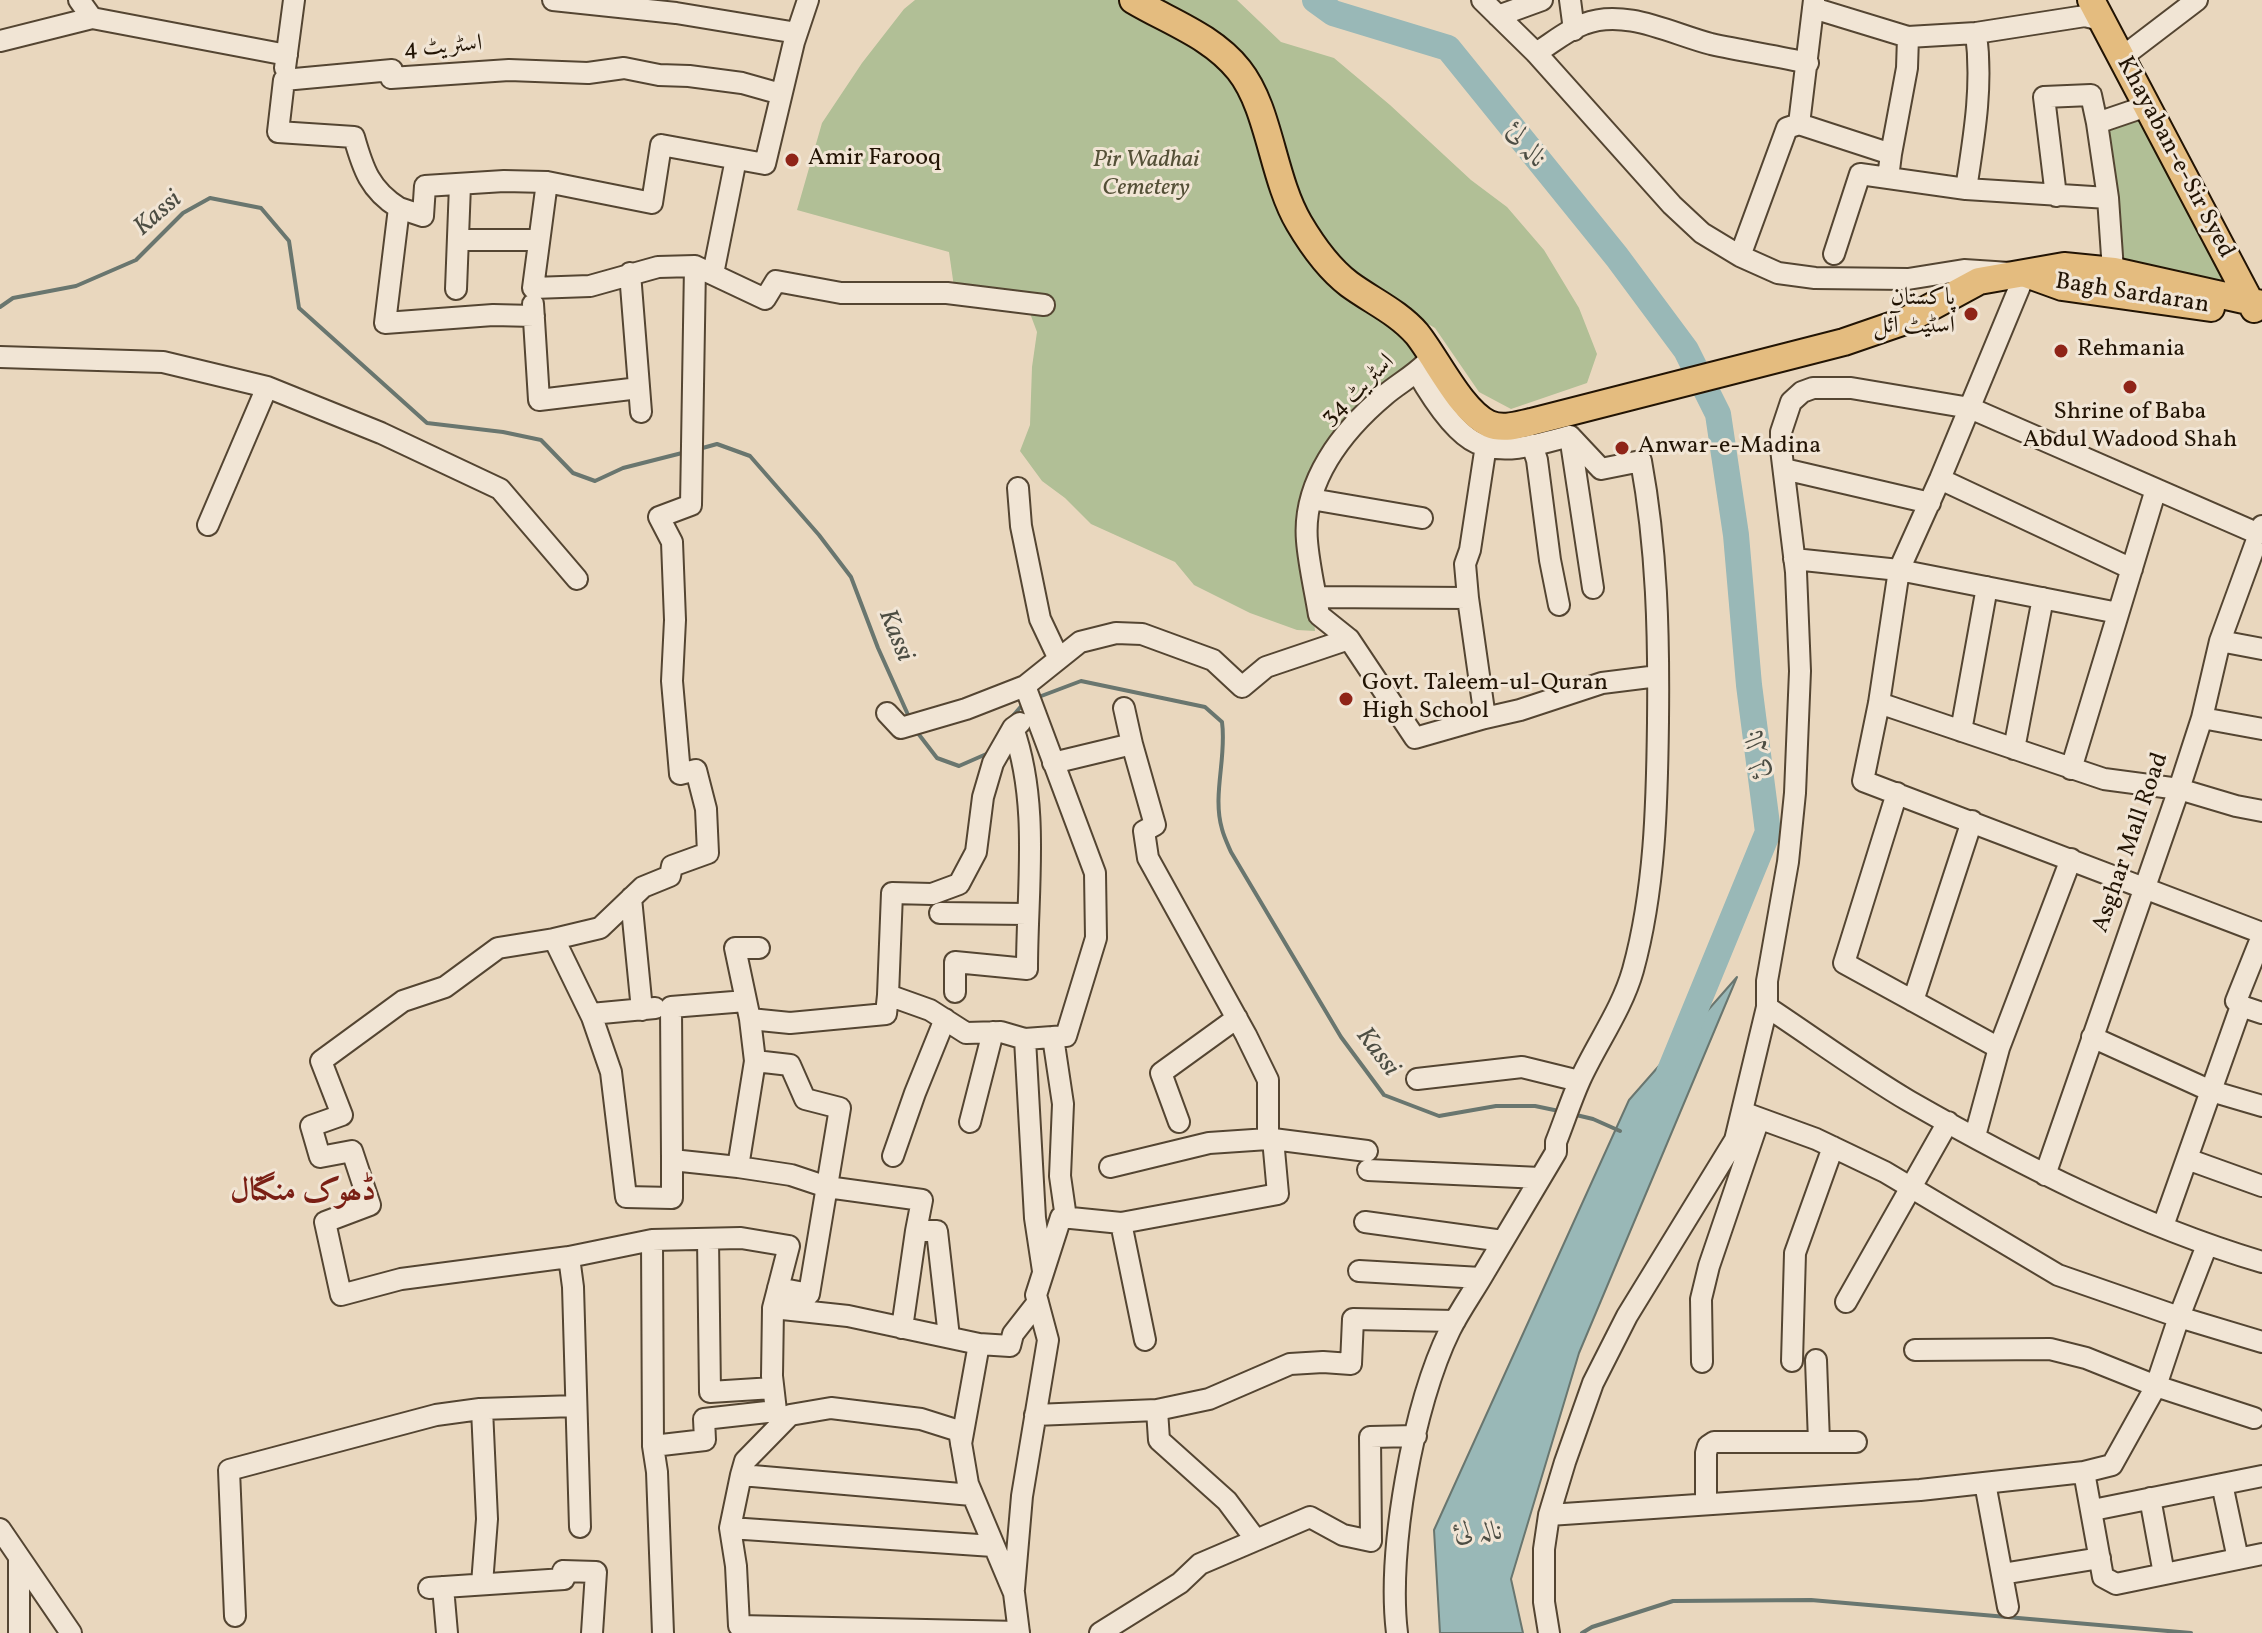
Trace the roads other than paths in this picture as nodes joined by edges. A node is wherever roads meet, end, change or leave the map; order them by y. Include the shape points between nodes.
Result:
1 (79, 0) edge
2 (294, 0) edge
3 (553, 0) edge
4 (808, 0) edge
5 (1133, 0) edge
6 (1482, 0) edge
7 (1542, 0) edge
8 (1570, 0) edge
9 (2197, 0) edge
10 (1814, 4) edge
11 (2096, 10) edge
12 (1498, 16) junction
13 (92, 18) junction
14 (1574, 30) junction
15 (797, 33) junction
16 (1976, 33) junction
17 (1908, 37) junction
18 (0, 41) edge
19 (1536, 53) junction
20 (287, 55) junction
21 (2121, 58) junction
22 (1808, 63) junction
23 (284, 80) junction
24 (781, 94) junction
25 (2147, 106) junction
26 (2097, 123) junction
27 (1799, 124) junction
28 (1891, 154) junction
29 (736, 159) junction
30 (1888, 178) junction
31 (547, 182) junction
32 (460, 185) junction
33 (1966, 189) junction
34 (2056, 196) junction
35 (2108, 198) junction
36 (399, 208) junction
37 (458, 240) junction
38 (539, 240) junction
39 (1834, 254) dead end
40 (1740, 256) junction
41 (704, 270) junction
42 (630, 273) junction
43 (2025, 274) junction
44 (2114, 282) junction
45 (533, 288) junction
46 (456, 289) dead end
47 (1044, 305) dead end
48 (2258, 309) edge
49 (534, 316) junction
50 (0, 357) edge
51 (1425, 364) junction
52 (267, 387) junction
53 (639, 388) junction
54 (1970, 408) junction
55 (641, 412) dead end
56 (1570, 436) junction
57 (1486, 445) junction
58 (1532, 445) junction
59 (1784, 469) junction
60 (1940, 479) junction
61 (1018, 488) dead end
62 (2156, 489) junction
63 (1311, 499) junction
64 (1930, 503) junction
65 (1422, 518) dead end
66 (208, 525) dead end
67 (2260, 530) edge
68 (1794, 559) junction
69 (2132, 569) junction
70 (1899, 570) junction
71 (577, 579) dead end
72 (1987, 587) junction
73 (1593, 588) dead end
74 (1316, 597) junction
75 (1468, 598) junction
76 (2043, 598) junction
77 (1559, 605) dead end
78 (2118, 613) junction
79 (1349, 639) junction
80 (2220, 641) junction
81 (2262, 649) edge
82 (1058, 657) junction
83 (1658, 676) junction
84 (1025, 686) junction
85 (1879, 703) junction
86 (1124, 708) dead end
87 (1035, 711) junction
88 (1485, 718) junction
89 (2202, 718) junction
90 (894, 721) dead end
91 (1013, 728) junction
92 (2262, 729) edge
93 (1961, 731) junction
94 (1132, 744) junction
95 (2014, 749) junction
96 (1053, 763) junction
97 (2071, 769) junction
98 (2179, 789) junction
99 (1897, 793) junction
100 (2262, 811) edge
101 (1972, 821) junction
102 (2071, 859) junction
103 (2143, 886) junction
104 (631, 898) junction
105 (940, 913) dead end
106 (1027, 914) junction
107 (2262, 934) edge
108 (554, 939) junction
109 (759, 948) dead end
110 (955, 992) dead end
111 (888, 995) junction
112 (1913, 1001) junction
113 (2241, 1006) junction
114 (671, 1007) junction
115 (1767, 1007) junction
116 (642, 1010) junction
117 (748, 1010) junction
118 (2262, 1013) edge
119 (591, 1014) junction
120 (1237, 1018) junction
121 (945, 1019) junction
122 (993, 1032) junction
123 (1053, 1037) junction
124 (2092, 1037) junction
125 (1025, 1039) junction
126 (1999, 1048) junction
127 (755, 1061) junction
128 (1417, 1079) dead end
129 (1579, 1081) junction
130 (2211, 1091) junction
131 (2262, 1106) edge
132 (1751, 1116) junction
133 (970, 1122) dead end
134 (1179, 1122) dead end
135 (1948, 1122) junction
136 (1975, 1136) junction
137 (1270, 1139) junction
138 (1833, 1147) junction
139 (893, 1156) dead end
140 (2187, 1159) junction
141 (672, 1160) junction
142 (738, 1167) junction
143 (1110, 1167) dead end
144 (2045, 1175) junction
145 (1540, 1178) junction
146 (2262, 1186) edge
147 (827, 1187) junction
148 (1910, 1187) junction
149 (1066, 1218) junction
150 (1365, 1222) dead end
151 (1121, 1223) junction
152 (2163, 1226) junction
153 (916, 1231) junction
154 (708, 1239) junction
155 (652, 1240) junction
156 (1503, 1241) junction
157 (2207, 1245) junction
158 (569, 1257) junction
159 (2262, 1262) edge
160 (1043, 1271) junction
161 (1359, 1271) dead end
162 (1481, 1278) junction
163 (778, 1288) junction
164 (1038, 1302) junction
165 (1846, 1302) dead end
166 (773, 1308) junction
167 (2179, 1317) junction
168 (1455, 1321) junction
169 (902, 1328) junction
170 (949, 1337) junction
171 (1145, 1340) dead end
172 (2262, 1342) edge
173 (979, 1344) junction
174 (1915, 1350) dead end
175 (1816, 1360) dead end
176 (1792, 1361) dead end
177 (1702, 1362) dead end
178 (2156, 1386) junction
179 (773, 1388) junction
180 (576, 1406) junction
181 (482, 1409) junction
182 (1157, 1410) junction
183 (1035, 1415) junction
184 (2254, 1418) dead end
185 (1416, 1436) junction
186 (1819, 1442) junction
187 (1856, 1442) dead end
188 (961, 1445) junction
189 (653, 1446) junction
190 (2084, 1472) junction
191 (741, 1475) junction
192 (2262, 1476) edge
193 (1985, 1483) junction
194 (2222, 1484) junction
195 (972, 1495) junction
196 (2150, 1498) junction
197 (1706, 1504) junction
198 (2093, 1510) junction
199 (1549, 1515) junction
200 (580, 1527) dead end
201 (730, 1528) junction
202 (0, 1529) edge
203 (1256, 1540) junction
204 (993, 1546) junction
205 (2262, 1554) edge
206 (2100, 1558) junction
207 (19, 1559) junction
208 (2238, 1559) junction
209 (2002, 1574) junction
210 (2164, 1574) junction
211 (482, 1584) junction
212 (1014, 1593) junction
213 (2008, 1607) dead end
214 (235, 1616) dead end
215 (898, 1631) edge
216 (993, 1632) edge
217 (19, 1633) edge
218 (71, 1633) edge
219 (447, 1633) edge
220 (592, 1633) edge
221 (663, 1633) edge
222 (1019, 1633) edge
223 (1100, 1633) edge
224 (1397, 1633) edge
225 (1549, 1633) edge

1 - 13 street
2 - 20 street
3 - 15 street
4 - 15 street
5 - 51 main road, Bagh Sardaran via 1213,43 1240,71 1298,222 1346,282 1402,318
6 - 12 street
7 - 12 street
8 - 14 street
9 - 21 street
10 - 17 street
10 - 22 street
11 - 16 street
11 - 21 main road, Khayaban-e-Sir Syed
12 - 19 street
13 - 18 street
13 - 20 street
14 - 19 street
14 - 22 street via 1601,20 1647,24
15 - 24 street
16 - 17 street
16 - 33 street via 1978,105
17 - 28 street
19 - 40 street via 1672,205 1702,233
20 - 23 street
21 - 25 main road, Khayaban-e-Sir Syed
22 - 27 street
23 - 24 street, اسٹریٹ 4 via 392,70 391,78 624,68 742,83
23 - 36 street via 278,132 354,137 380,197
24 - 29 street via 765,164
25 - 26 street
25 - 48 main road, Khayaban-e-Sir Syed
26 - 34 street via 2091,95 2044,97
26 - 35 street
27 - 28 street
27 - 40 street via 1787,128
28 - 30 street
29 - 31 street via 661,145 652,203
29 - 41 street
30 - 33 street
30 - 39 street via 1860,174
31 - 32 street
31 - 38 street
32 - 36 street via 425,186 423,216
32 - 37 street
33 - 34 street
34 - 35 street
35 - 44 street
36 - 49 street via 385,323
37 - 38 street
37 - 46 street
38 - 45 street
40 - 43 street via 1778,273 1815,278 1908,279 1964,270
41 - 42 street via 658,267
41 - 47 street via 765,299 776,281 841,293 947,293
41 - 104 street via 691,505 659,517 672,542 672,681 680,774 696,770 706,809 708,853 672,866 670,876
42 - 45 street via 590,286
42 - 53 street
43 - 44 main road, Bagh Sardaran via 2064,266
43 - 51 main road, Bagh Sardaran via 1979,281 1878,332 1505,428 1473,412
43 - 54 street
44 - 48 main road, Bagh Sardaran
45 - 49 street
49 - 53 street via 539,400
50 - 52 street via 163,362
51 - 57 street via 1440,407 1477,443
51 - 63 street, اسٹریٹ 34 via 1350,429 1317,476
52 - 66 street
52 - 71 street via 500,489
53 - 55 street
54 - 59 street via 1851,388 1813,388 1791,402 1783,423
54 - 60 street
54 - 62 street
56 - 58 street
56 - 73 street
56 - 83 street via 1601,469 1641,461 1659,615
57 - 58 street
57 - 75 street via 1465,564
58 - 77 street
59 - 64 street
59 - 68 street
60 - 64 street
60 - 69 street
61 - 82 street via 1040,619
62 - 67 street
62 - 69 street
63 - 65 street
63 - 74 street, اسٹریٹ 34 via 1306,540
64 - 70 street
67 - 80 street, Asghar Mall Road
68 - 70 street
68 - 115 street via 1800,671 1795,793
69 - 78 street
70 - 72 street
70 - 85 street
72 - 76 street
72 - 93 street
74 - 75 street
74 - 79 street, اسٹریٹ 34 via 1319,615
75 - 88 street
76 - 78 street
76 - 95 street
78 - 97 street
79 - 82 street via 1266,667 1242,687 1213,660 1142,634 1116,633 1080,642
79 - 88 street, اسٹریٹ 34 via 1415,738
80 - 81 street
80 - 89 street, Asghar Mall Road
82 - 84 street
83 - 88 street via 1602,683
83 - 129 street via 1656,844 1639,946 1610,1025
84 - 87 street
84 - 90 street via 923,723
85 - 93 street
85 - 99 street via 1863,781
86 - 94 street
87 - 91 street
87 - 96 street
89 - 92 street
89 - 98 street, Asghar Mall Road
91 - 106 street via 1024,758 1030,827
91 - 111 street via 993,763 976,852 959,884 932,894 892,893
93 - 95 street
94 - 96 street
94 - 120 street via 1155,825 1144,831 1148,858
95 - 97 street
96 - 123 street via 1095,873 1096,938 1066,1036
97 - 98 street
98 - 100 street
98 - 103 street, Asghar Mall Road
99 - 101 street
99 - 112 street via 1844,963
101 - 102 street
101 - 112 street
102 - 103 street
102 - 126 street
103 - 107 street
103 - 124 street, Asghar Mall Road
104 - 108 street via 600,928
104 - 116 street
105 - 106 street
106 - 110 street via 1027,969 955,962
107 - 113 street via 2236,1001
108 - 119 street
108 - 158 street via 498,948 445,987 403,1001 321,1061 342,1115 311,1126 320,1157 352,1151 370,1205 325,1222 341,1295 401,1279
109 - 117 street via 735,948
111 - 117 street via 886,1014 790,1023
111 - 121 street
112 - 126 street
113 - 118 street
113 - 130 street
114 - 116 street
114 - 117 street
114 - 141 street
115 - 132 street
115 - 135 street
116 - 119 street
117 - 127 street
119 - 141 street via 611,1072 626,1197 672,1198
120 - 134 street via 1161,1073
120 - 137 street via 1268,1080
121 - 122 street via 966,1033
121 - 139 street
122 - 125 street
122 - 133 street
123 - 125 street
123 - 149 street via 1063,1104 1060,1176
124 - 130 street
124 - 144 street, Asghar Mall Road
125 - 160 street
126 - 136 street
127 - 142 street
127 - 147 street via 790,1065 805,1099 840,1108
128 - 129 street via 1522,1067
129 - 145 street via 1556,1152
130 - 131 street
130 - 140 street
132 - 138 street
132 - 177 street via 1701,1299
132 - 199 street via 1627,1316 1593,1383
135 - 136 street
135 - 148 street
136 - 144 street
137 - 143 street via 1209,1143
137 - 145 street via 1368,1161
137 - 151 street via 1278,1194
138 - 148 street
138 - 176 street via 1795,1253
140 - 146 street
140 - 152 street
141 - 142 street
142 - 147 street
144 - 152 street
145 - 156 street
147 - 153 street via 922,1200
147 - 163 street via 809,1294
148 - 165 street
148 - 167 street via 2058,1275
149 - 151 street
149 - 160 street via 1061,1217
150 - 156 street
151 - 171 street
152 - 157 street
153 - 169 street
153 - 170 street via 937,1231
154 - 155 street
154 - 163 street via 789,1246
154 - 179 street via 710,1392
155 - 158 street
155 - 189 street
156 - 162 street
157 - 159 street
157 - 167 street
158 - 180 street
160 - 164 street
161 - 162 street
162 - 168 street
163 - 166 street
164 - 173 street via 1010,1346
164 - 183 street via 1048,1340
166 - 169 street
166 - 179 street
167 - 172 street
167 - 178 street
168 - 182 street via 1353,1319 1351,1364 1290,1364 1209,1399
168 - 185 street
169 - 170 street
170 - 173 street
173 - 188 street
174 - 178 street via 2050,1349
175 - 186 street
178 - 184 street
178 - 190 street via 2112,1465
179 - 189 street via 776,1411 704,1419 705,1440
180 - 181 street
180 - 200 street
181 - 211 street via 487,1519
181 - 214 street via 436,1415 229,1470
182 - 183 street
182 - 203 street via 1159,1440 1227,1501
183 - 212 street
185 - 203 street via 1370,1437 1371,1541 1343,1535 1310,1517
185 - 224 street via 1400,1519
186 - 187 street
186 - 197 street via 1714,1442 1708,1446
188 - 191 street via 959,1431 921,1419 831,1408 790,1415 745,1461
188 - 195 street
189 - 221 street
190 - 193 street
190 - 198 street
191 - 195 street
191 - 201 street
192 - 194 street
193 - 197 street
193 - 209 street
194 - 196 street
194 - 208 street
195 - 204 street
196 - 198 street
196 - 210 street
197 - 199 street
198 - 206 street
199 - 225 street via 1544,1602
201 - 204 street
201 - 215 street via 739,1626
202 - 207 street
203 - 223 street via 1200,1564 1180,1583
204 - 212 street
205 - 208 street
206 - 209 street
206 - 210 street via 2103,1577 2116,1584
207 - 217 street
207 - 218 street
208 - 210 street
209 - 213 street
211 - 219 street via 436,1587
211 - 220 street via 564,1579 563,1571 596,1572
212 - 222 street
215 - 216 street
216 - 222 street

